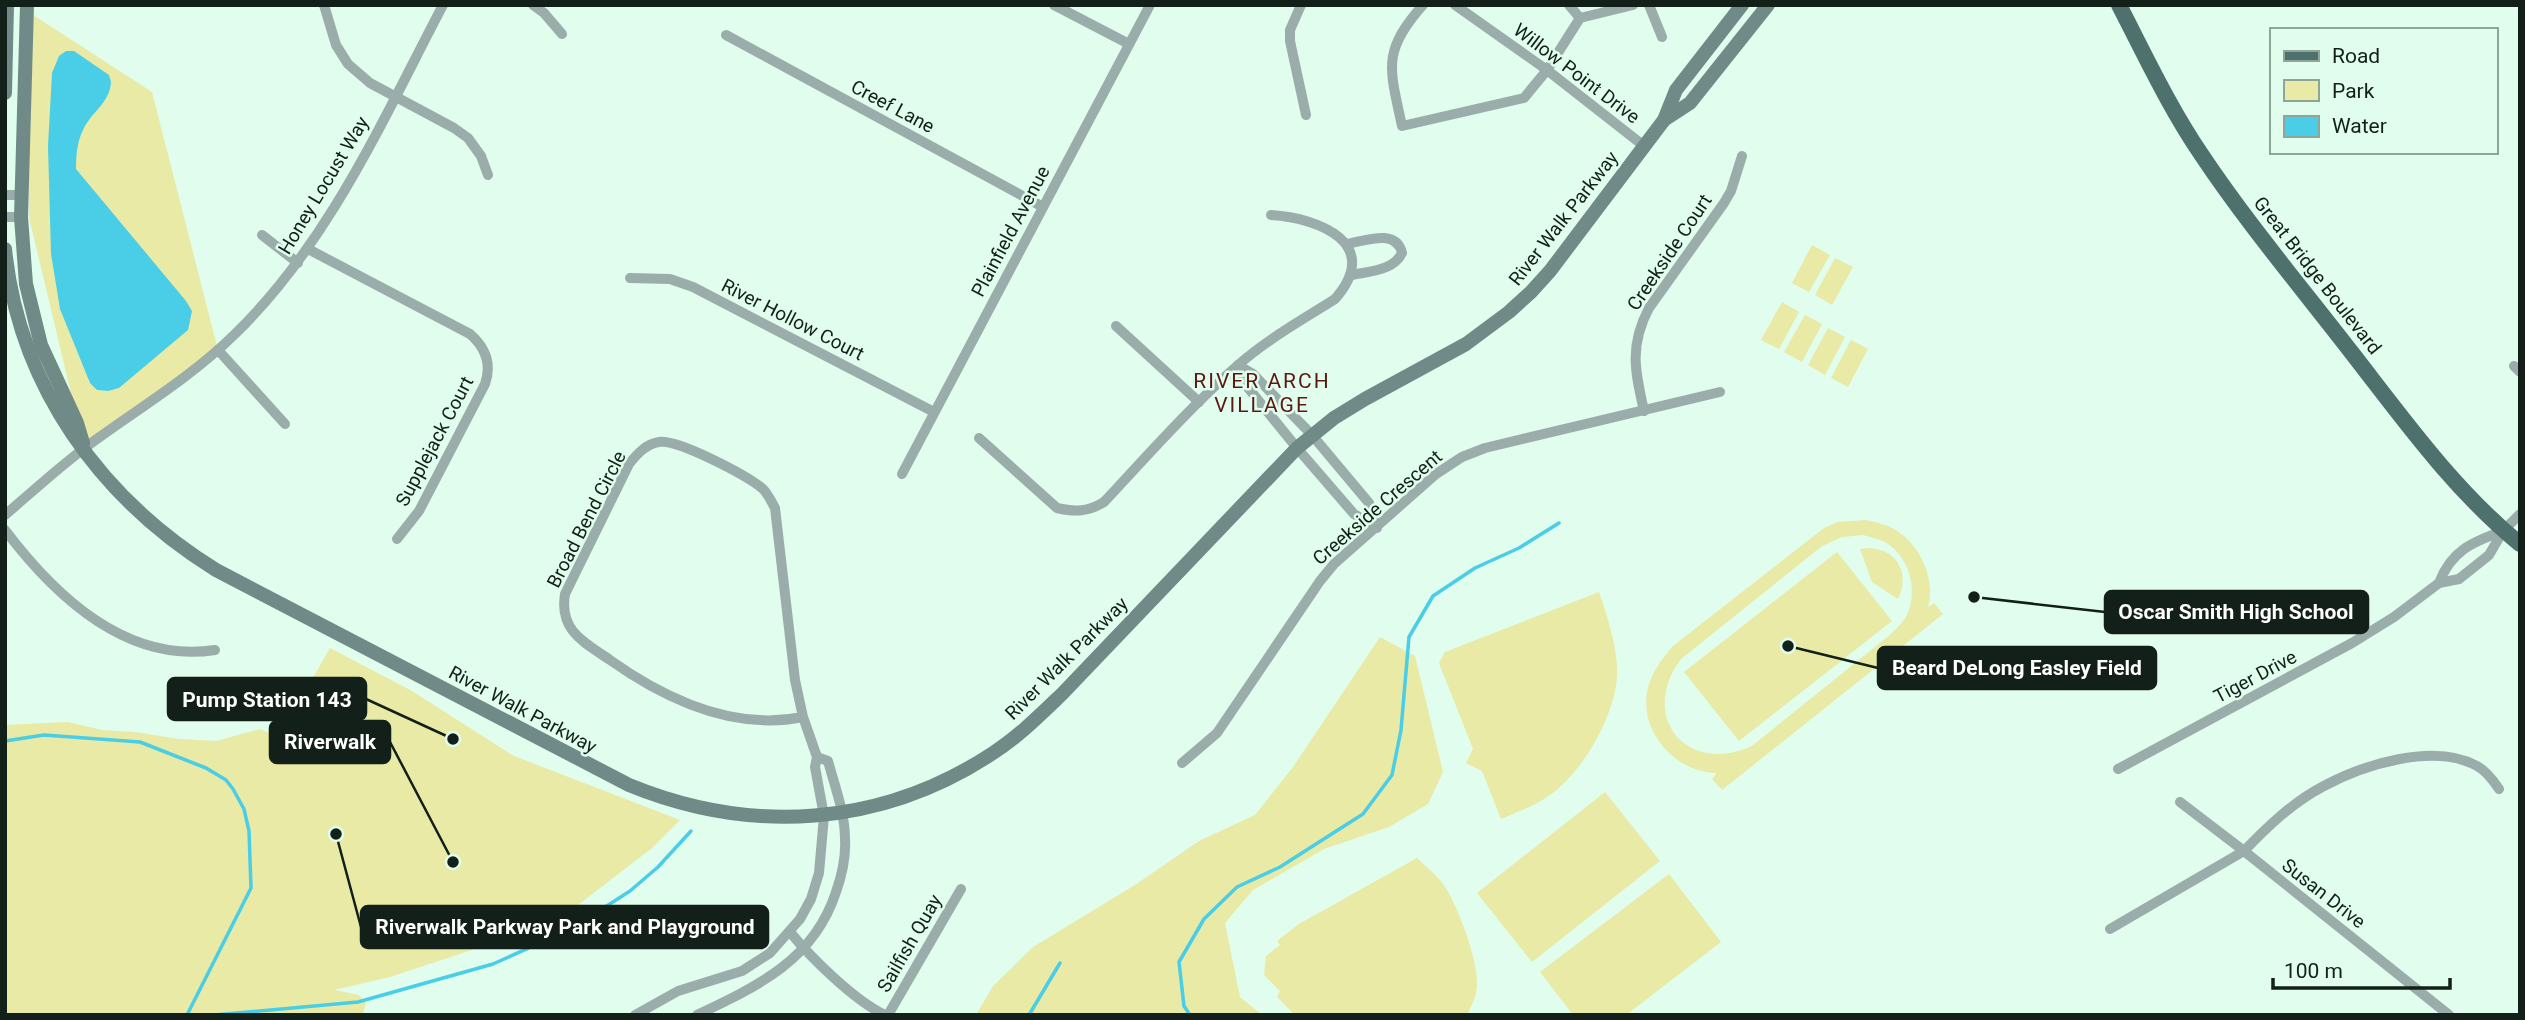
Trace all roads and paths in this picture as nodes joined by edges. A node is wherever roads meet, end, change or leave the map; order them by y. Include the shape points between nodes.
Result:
1 (7, 5) edge
2 (27, 5) edge
3 (324, 5) edge
4 (443, 5) edge
5 (533, 5) edge
6 (1054, 5) edge
7 (1150, 5) edge
8 (1301, 5) edge
9 (1423, 5) edge
10 (1455, 5) edge
11 (1569, 5) edge
12 (1633, 5) edge
13 (1648, 5) edge
14 (1742, 5) edge
15 (1769, 5) edge
16 (2119, 5) edge
17 (1580, 18) junction
18 (562, 34) dead end
19 (726, 36) dead end
20 (1662, 37) dead end
21 (1129, 44) junction
22 (1547, 70) junction
23 (5, 93) edge
24 (395, 96) junction
25 (1306, 115) dead end
26 (1664, 120) junction
27 (1644, 146) junction
28 (1742, 156) dead end
29 (488, 175) dead end
30 (5, 195) edge
31 (22, 195) junction
32 (1043, 206) junction
33 (1271, 215) dead end
34 (21, 216) junction
35 (5, 217) edge
36 (262, 236) dead end
37 (1347, 244) junction
38 (5, 249) edge
39 (308, 249) junction
40 (298, 263) junction
41 (1352, 275) junction
42 (630, 278) dead end
43 (1116, 326) dead end
44 (218, 349) junction
45 (1238, 365) junction
46 (1720, 392) dead end
47 (1199, 402) junction
48 (1644, 411) junction
49 (934, 412) junction
50 (285, 424) dead end
51 (1312, 435) junction
52 (979, 438) dead end
53 (84, 448) junction
54 (1297, 448) junction
55 (902, 474) dead end
56 (2520, 514) edge
57 (5, 515) edge
58 (1377, 528) junction
59 (5, 530) edge
60 (2503, 531) junction
61 (397, 539) dead end
62 (2520, 544) edge
63 (2439, 583) junction
64 (215, 650) dead end
65 (803, 716) junction
66 (817, 757) junction
67 (1182, 763) dead end
68 (2118, 769) dead end
69 (2499, 789) dead end
70 (2179, 802) dead end
71 (842, 812) junction
72 (824, 816) junction
73 (2244, 851) junction
74 (961, 889) dead end
75 (2110, 929) dead end
76 (790, 932) junction
77 (803, 948) junction
78 (635, 1015) edge
79 (697, 1015) edge
80 (887, 1015) edge
81 (2449, 1015) edge

1 - 23 street
2 - 31 street, River Walk Parkway
3 - 24 street via 336,45 348,64
4 - 24 street, Honey Locust Way
5 - 18 street
6 - 21 street
7 - 21 street, Plainfield Avenue
8 - 25 street via 1290,41
9 - 22 street via 1400,34 1390,68 1402,126 1524,98
10 - 22 street, Willow Point Drive
11 - 17 street
12 - 17 street
13 - 20 street
14 - 26 street, River Walk Parkway via 1676,90
15 - 26 street, River Walk Parkway via 1690,103
16 - 60 main road, Great Bridge Boulevard via 2200,154 2447,474
17 - 22 street
19 - 32 street, Creef Lane
21 - 32 street, Plainfield Avenue
22 - 27 street, Willow Point Drive
24 - 29 street via 468,138
24 - 39 street, Honey Locust Way via 355,174
26 - 27 street, River Walk Parkway
27 - 51 street, River Walk Parkway via 1550,271 1509,312 1466,344 1366,398
28 - 48 street, Creekside Court via 1724,203 1642,320 1634,361
30 - 31 street
31 - 34 street, River Walk Parkway
32 - 49 street, Plainfield Avenue
33 - 37 street via 1308,220
34 - 35 street
34 - 53 street, River Walk Parkway via 31,310
36 - 40 street
37 - 41 street
37 - 41 street via 1382,237 1393,239 1402,253 1389,267
38 - 53 street, River Walk Parkway via 29,354 66,427
39 - 40 street, Honey Locust Way
39 - 61 street, Supplejack Court via 470,334 480,342 487,358 485,384 419,511
40 - 44 street, Honey Locust Way
41 - 45 street via 1335,299
42 - 49 street, River Hollow Court via 670,279 693,287
43 - 47 street
44 - 50 street
44 - 53 street, Honey Locust Way via 163,394
45 - 47 street
45 - 51 street via 1253,374
45 - 54 street via 1245,384
46 - 48 street, Creekside Crescent
47 - 52 street via 1104,502 1092,509 1073,512 1057,508
48 - 58 street, Creekside Crescent via 1462,457 1436,474
49 - 55 street, Plainfield Avenue
51 - 54 street, River Walk Parkway
51 - 58 street via 1369,503
53 - 57 street, Honey Locust Way
53 - 72 street, River Walk Parkway via 139,513 216,570 629,785 674,802 747,817
54 - 58 street via 1353,514
54 - 71 street, River Walk Parkway via 1025,729 944,782 901,799
56 - 60 street
58 - 67 street, Creekside Crescent via 1334,564 1217,733
59 - 64 street via 60,592 108,628 176,653
60 - 62 main road, Great Bridge Boulevard
60 - 63 street, Tiger Drive via 2488,555 2459,579
60 - 63 street, Tiger Drive via 2477,540 2447,564
63 - 68 street, Tiger Drive via 2352,643
65 - 65 street, Broad Bend Circle via 777,516 768,496 751,481 680,444 659,442 644,448 629,464 565,594 568,625 637,679 677,699 733,716 769,720
65 - 66 street, Broad Bend Circle
66 - 71 street, Broad Bend Circle via 828,761
66 - 72 street, Broad Bend Circle
69 - 73 street via 2476,765 2452,757 2392,760 2322,787 2286,811
70 - 73 street, Susan Drive
71 - 72 street, River Walk Parkway
71 - 77 street via 846,841 839,882 830,910
72 - 76 street, Broad Bend Circle via 819,873 811,900
73 - 75 street
73 - 81 street, Susan Drive
74 - 80 street, Sailfish Quay
76 - 77 street, Sailfish Quay
76 - 78 street, Broad Bend Circle via 770,953 742,971 678,991
77 - 79 street via 751,989
77 - 80 street, Sailfish Quay via 866,1003

